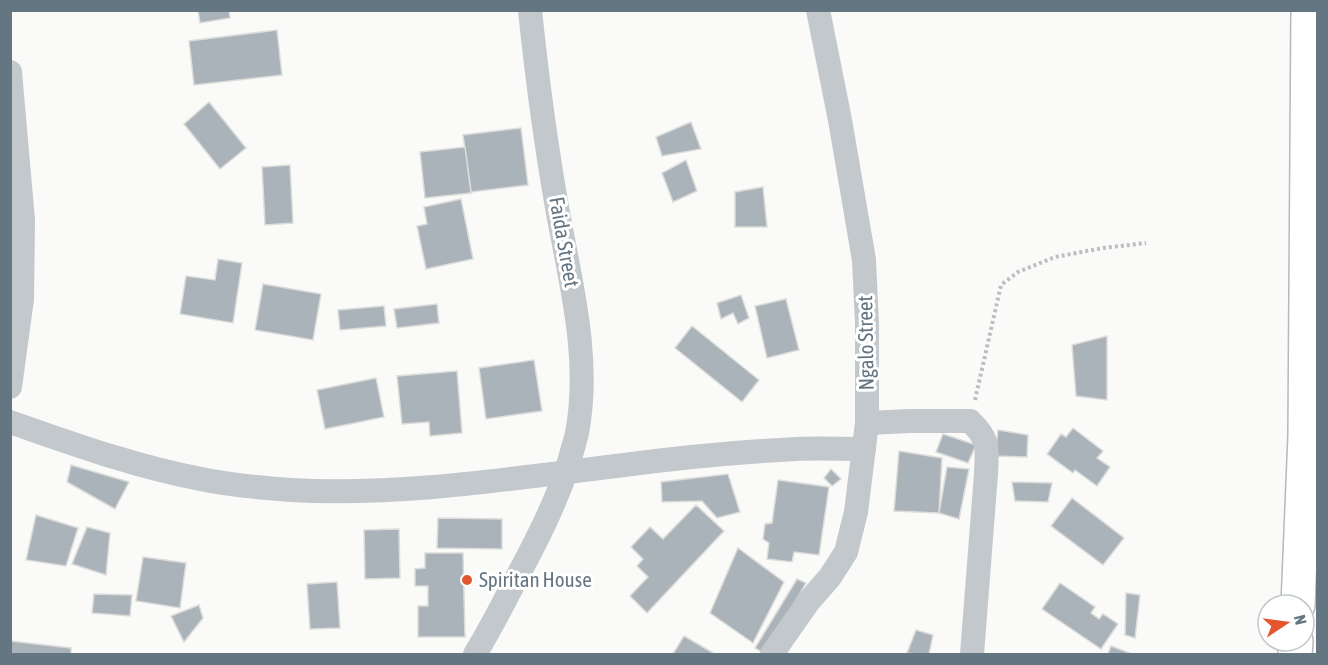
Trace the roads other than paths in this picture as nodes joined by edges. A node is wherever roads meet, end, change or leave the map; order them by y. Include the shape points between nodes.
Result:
1 (530, 10) edge
2 (819, 10) edge
3 (1308, 10) edge
4 (10, 72) edge
5 (10, 387) edge
6 (10, 422) edge
7 (867, 423) junction
8 (864, 449) junction
9 (566, 472) junction
10 (1298, 593) edge
11 (475, 654) edge
12 (772, 654) edge
13 (972, 654) edge

1 - 9 street, Faida Street via 582,365 577,434
2 - 7 street, Ngalo Street via 864,260
3 - 10 highway via 1305,436
4 - 5 street via 23,220 22,299
6 - 9 street via 159,470 203,480 291,490 408,489
7 - 8 street, Ngalo Street
7 - 13 street via 970,421 981,432 987,447 986,474
8 - 9 street via 798,449 681,458
8 - 12 street, Ngalo Street via 846,552
9 - 11 street, Faida Street via 536,542

